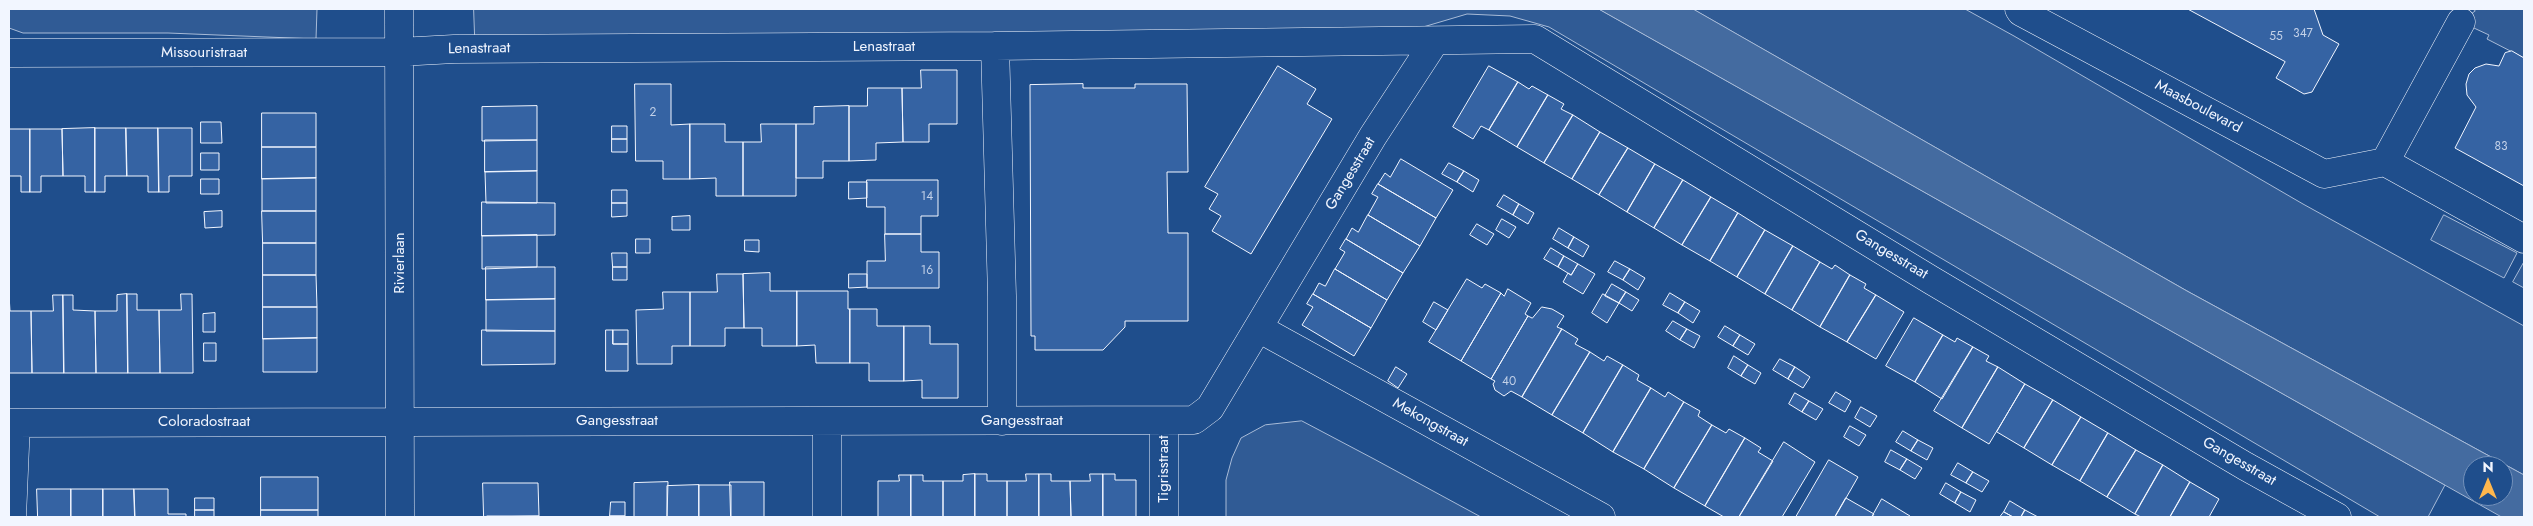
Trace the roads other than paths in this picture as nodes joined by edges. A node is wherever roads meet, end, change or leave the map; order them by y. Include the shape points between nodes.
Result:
1 (399, 9) edge
2 (2019, 9) edge
3 (2461, 22) dead end
4 (1435, 41) junction
5 (995, 46) junction
6 (399, 52) junction
7 (9, 53) edge
8 (2385, 162) junction
9 (2524, 239) edge
10 (1260, 328) junction
11 (400, 421) junction
12 (827, 421) junction
13 (1002, 421) junction
14 (1164, 421) junction
15 (12, 423) edge
16 (12, 517) edge
17 (400, 517) edge
18 (827, 517) edge
19 (1164, 517) edge
20 (1601, 517) edge
21 (2337, 517) edge

1 - 6 street, Rivierlaan
2 - 8 street, Maasboulevard via 2324,174
3 - 8 street
4 - 5 street, Gangesstraat
4 - 10 street, Gangesstraat via 1373,136
4 - 21 street, Gangesstraat via 1535,39 1940,285
5 - 6 street, Lenastraat
5 - 13 street
6 - 7 street, Missouristraat
6 - 11 street, Rivierlaan
8 - 9 street
10 - 14 street, Gangesstraat via 1210,408 1194,420
10 - 20 street, Mekongstraat
11 - 12 street, Gangesstraat
11 - 15 street, Coloradostraat
11 - 17 street, Rivierlaan
12 - 13 street, Gangesstraat
12 - 18 street
13 - 14 street, Gangesstraat
14 - 19 street, Tigrisstraat
15 - 16 street

